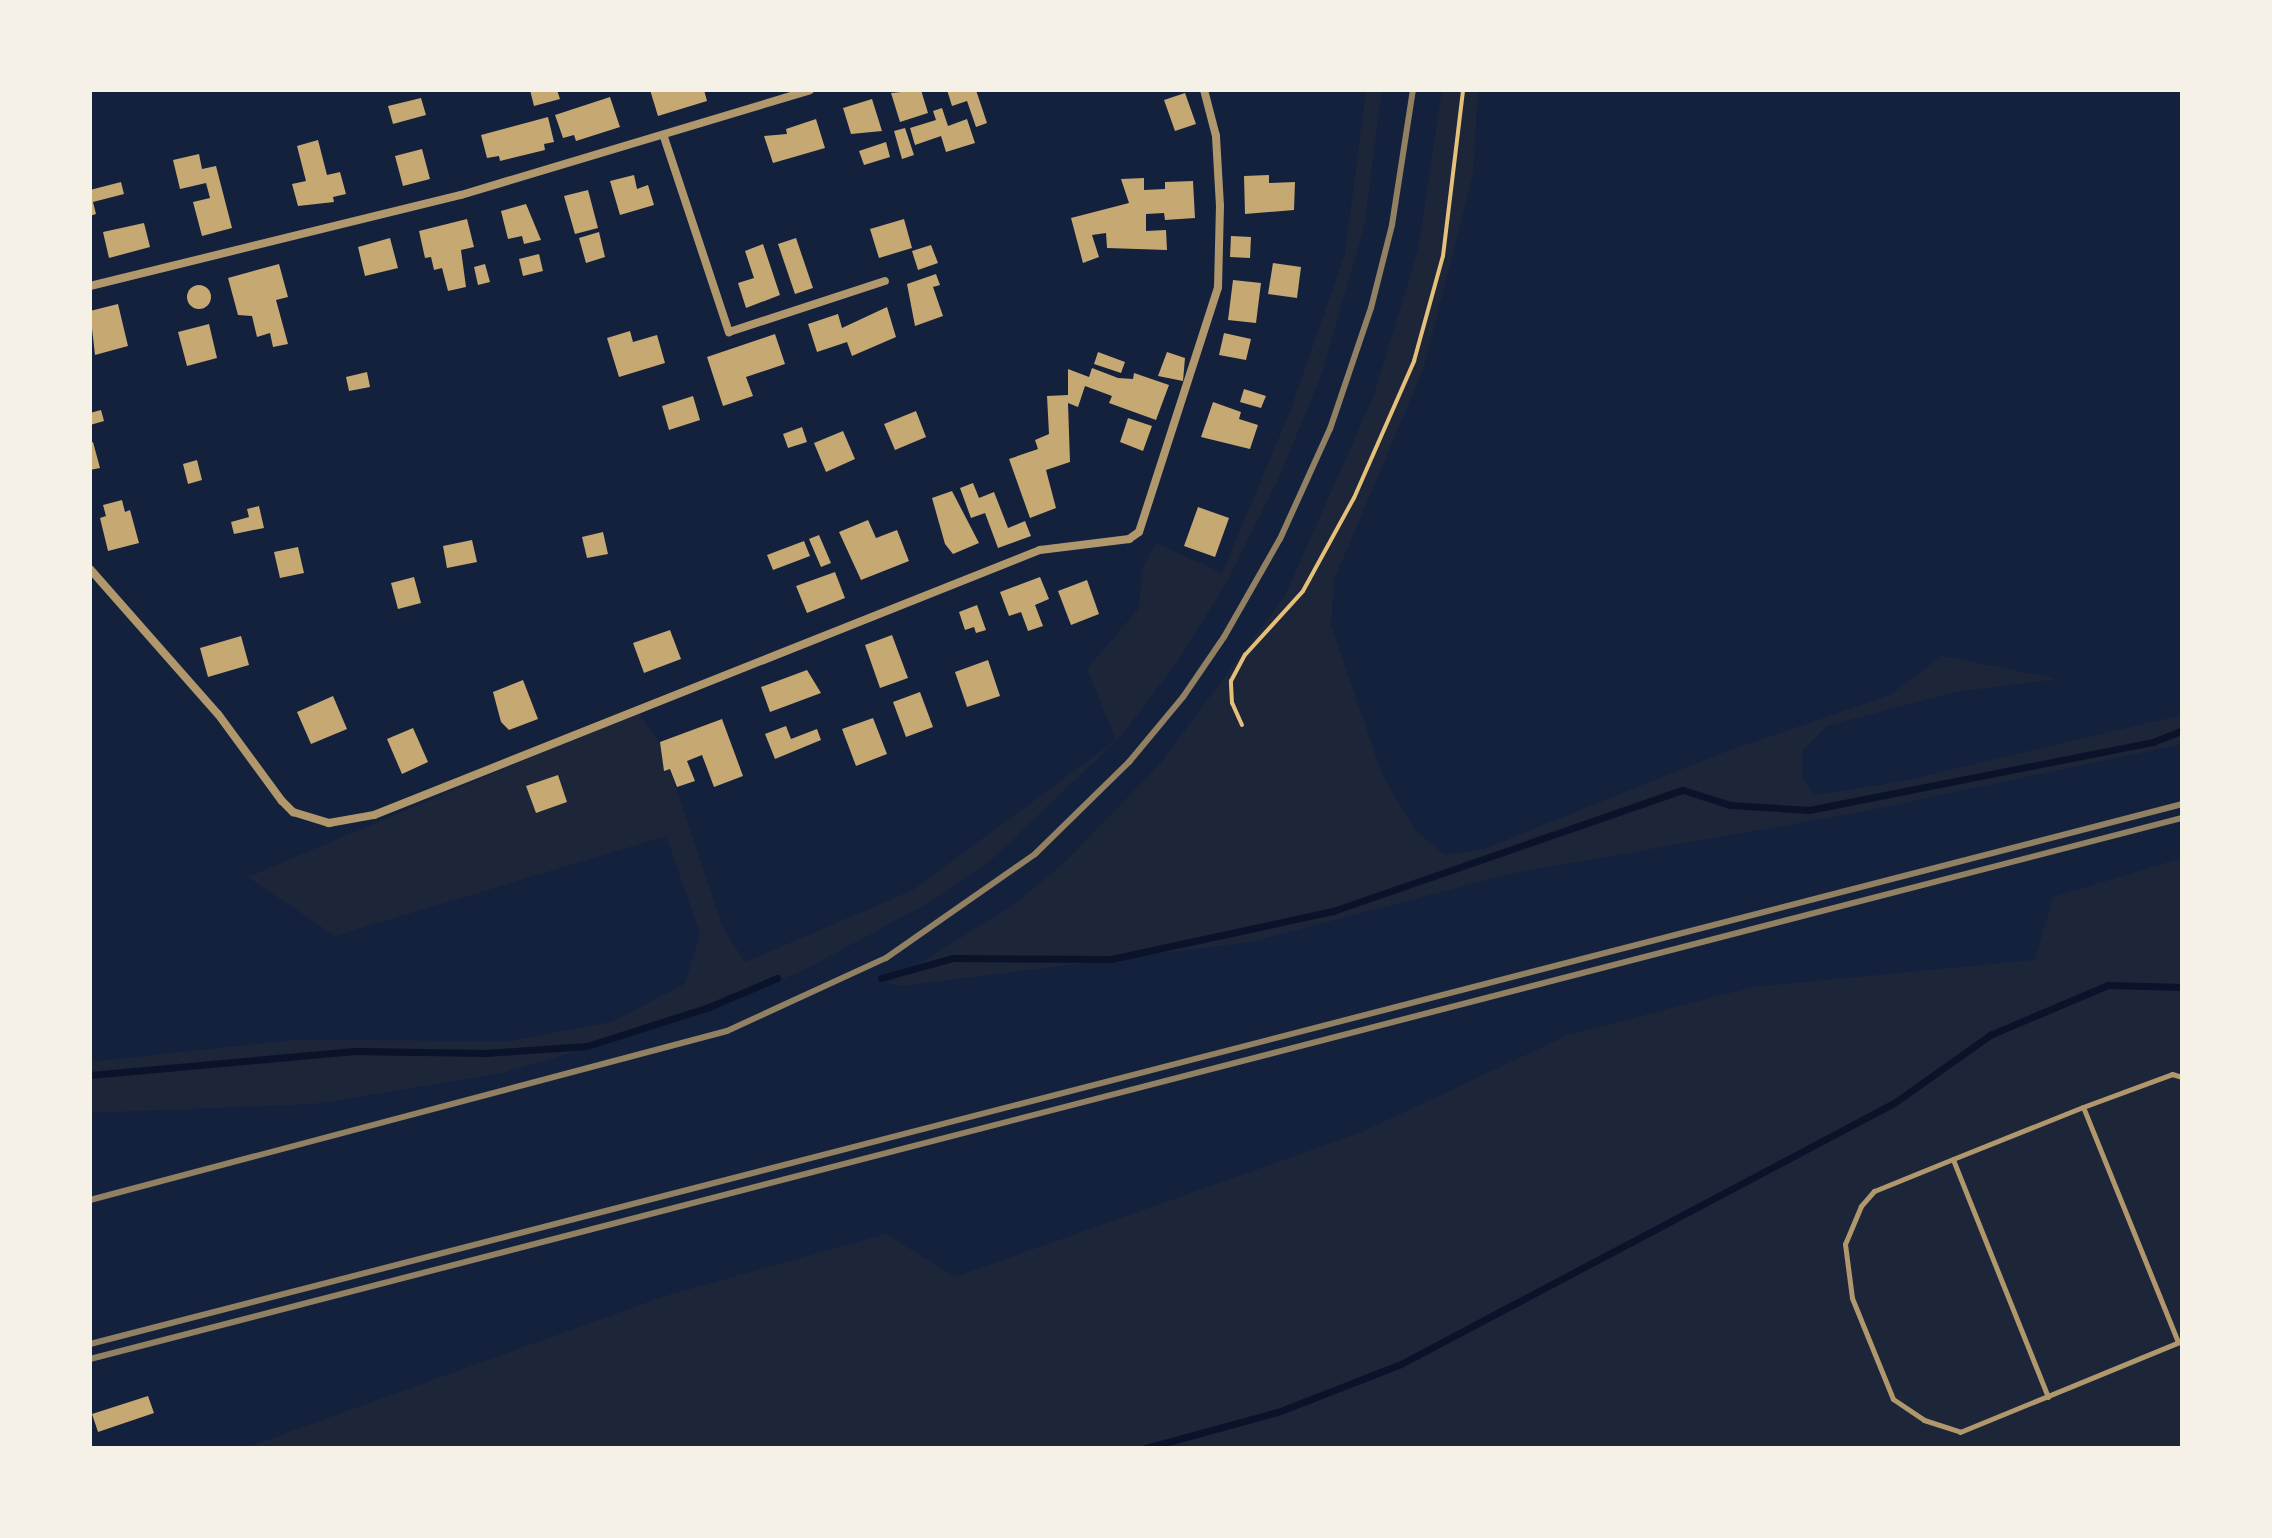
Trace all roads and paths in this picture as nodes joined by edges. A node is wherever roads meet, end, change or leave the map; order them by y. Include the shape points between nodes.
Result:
1 (810, 90) edge
2 (1204, 90) edge
3 (1463, 90) edge
4 (664, 137) junction
5 (885, 281) dead end
6 (90, 286) edge
7 (90, 569) edge
8 (1242, 725) dead end
9 (2182, 1077) edge
10 (2083, 1107) junction
11 (1953, 1159) junction
12 (2180, 1342) edge
13 (2048, 1397) junction

1 - 4 street
2 - 7 street via 1217,150 1218,287 1139,532 1129,539 1040,550 374,815 329,823 293,812 282,801 218,714
3 - 8 path via 1443,256 1414,361 1354,498 1303,591 1245,655 1231,681 1232,703
4 - 5 street via 729,332
4 - 6 street via 461,195
9 - 10 lane via 2172,1074
10 - 11 lane
10 - 12 lane
11 - 13 lane
11 - 13 lane via 1874,1191 1861,1206 1845,1244 1852,1298 1893,1399 1924,1420 1960,1432
12 - 13 lane

